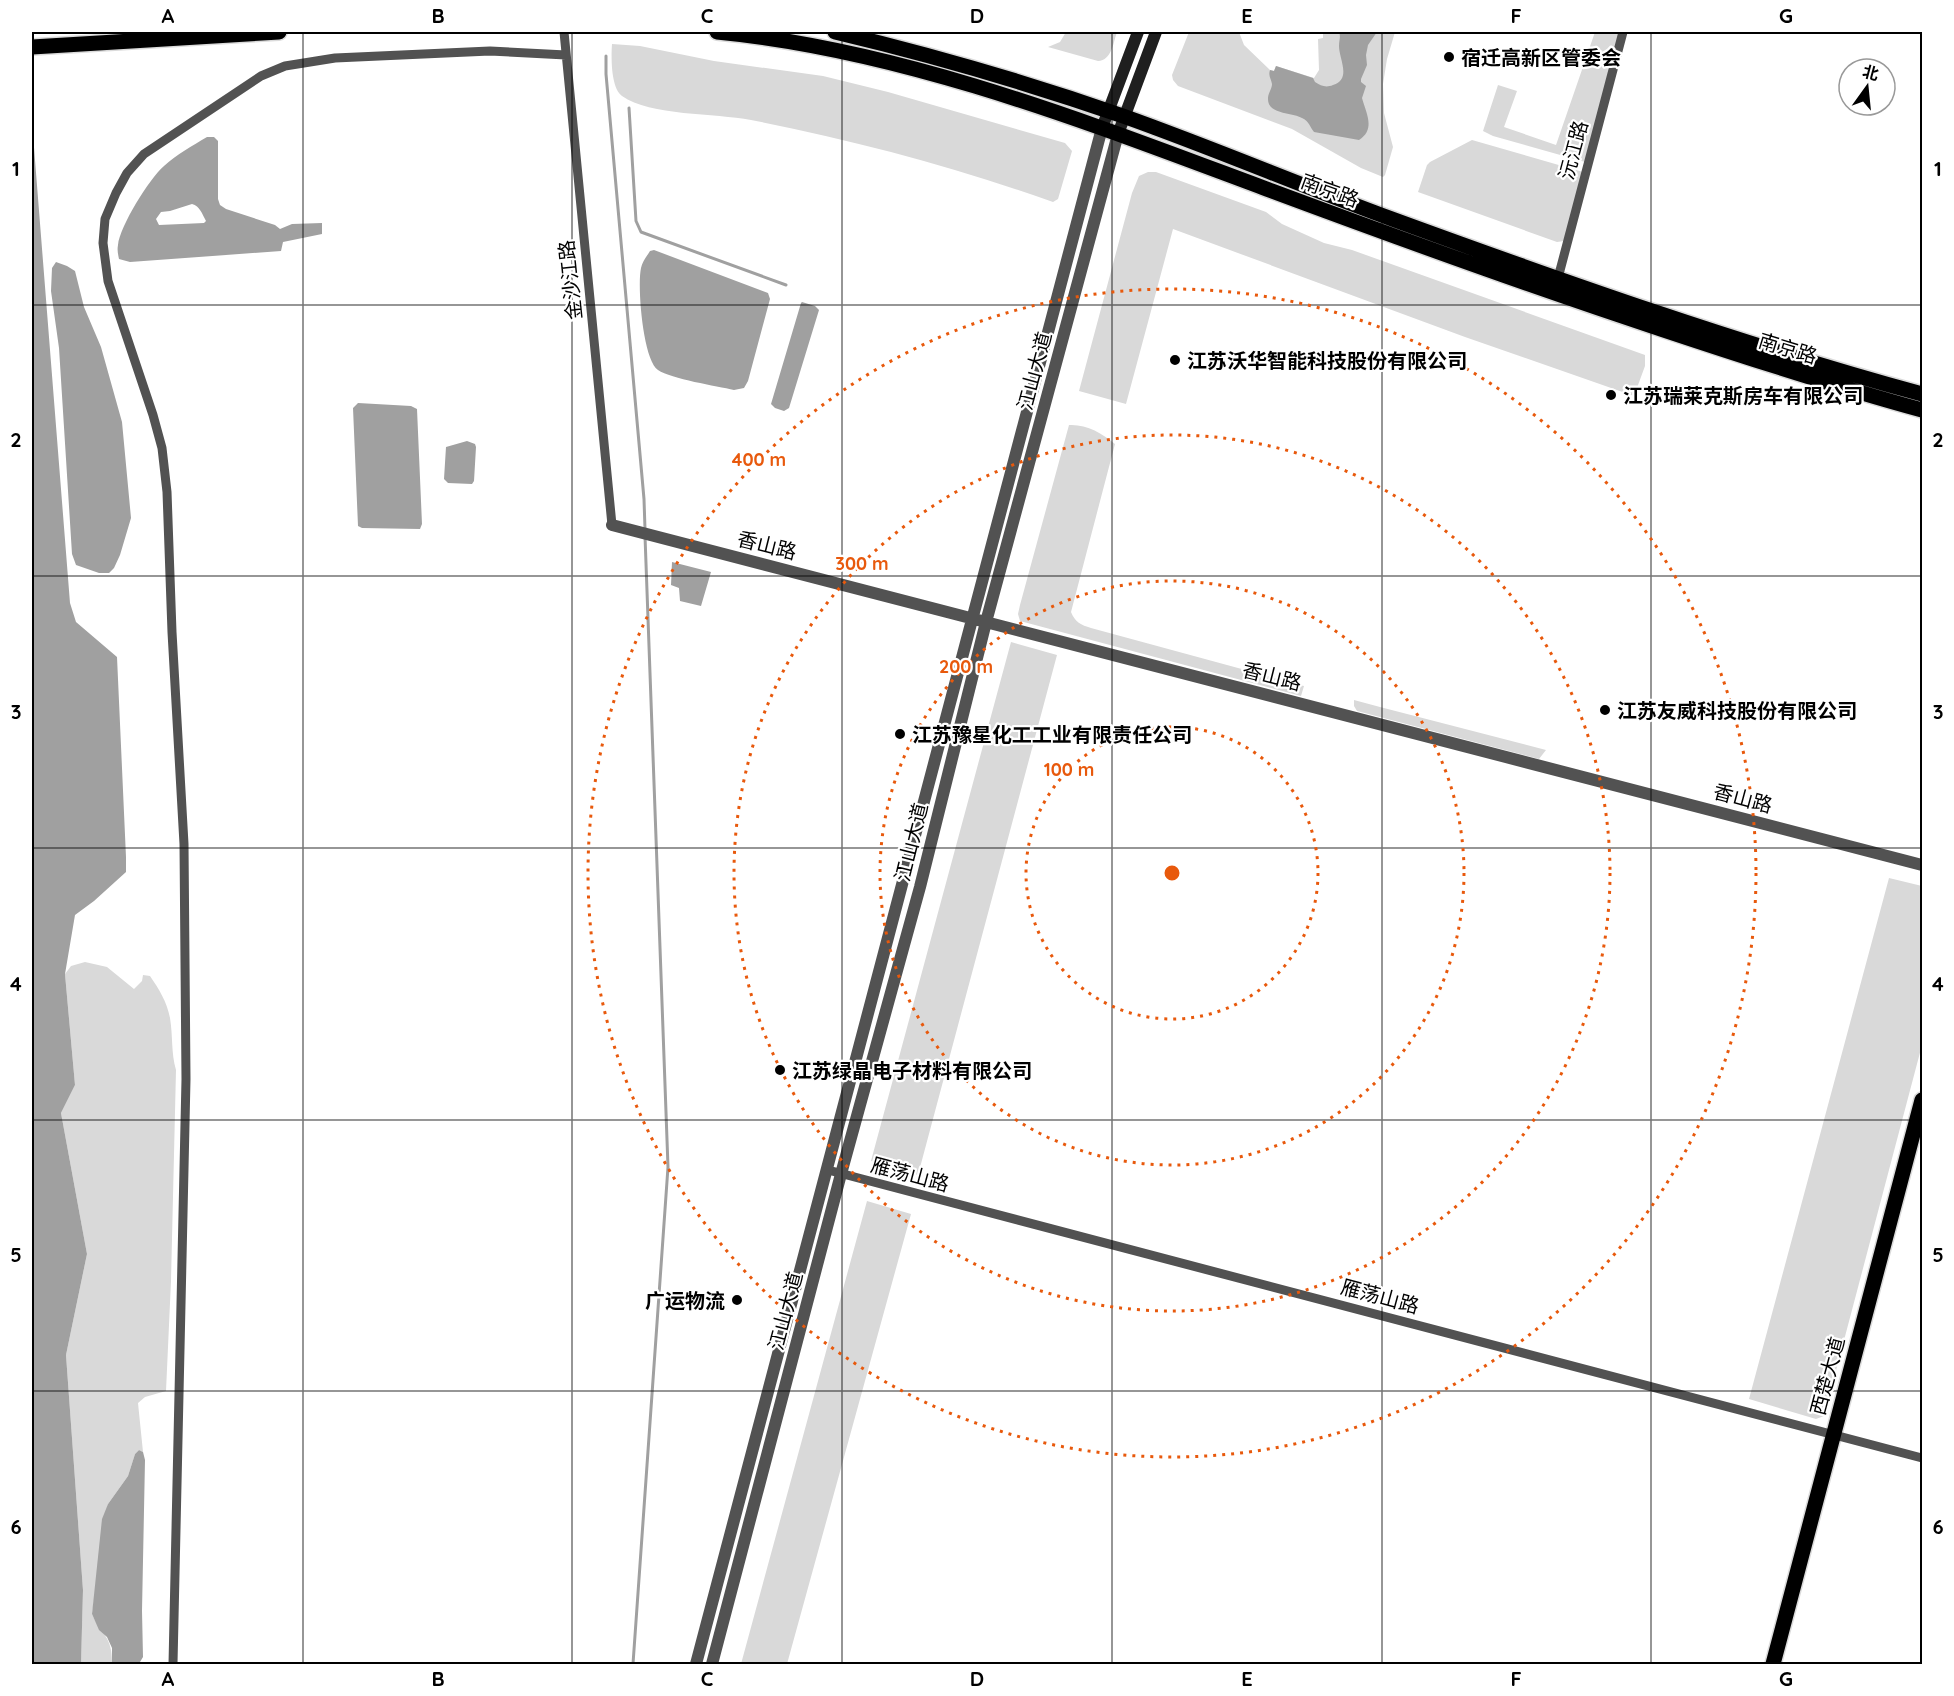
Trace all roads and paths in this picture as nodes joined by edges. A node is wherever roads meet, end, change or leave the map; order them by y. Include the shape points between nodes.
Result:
1 (279, 32) edge
2 (564, 32) edge
3 (717, 32) edge
4 (835, 32) edge
5 (1137, 32) edge
6 (1156, 32) edge
7 (1623, 32) edge
8 (32, 48) edge
9 (566, 55) junction
10 (1108, 111) junction
11 (1124, 117) junction
12 (1102, 128) junction
13 (1118, 134) junction
14 (1558, 278) junction
15 (1923, 394) edge
16 (1923, 410) edge
17 (612, 525) joint
18 (971, 618) junction
19 (986, 622) junction
20 (1923, 865) edge
21 (1923, 1100) edge
22 (828, 1170) junction
23 (841, 1174) junction
24 (1834, 1434) junction
25 (1923, 1458) edge
26 (173, 1665) edge
27 (696, 1665) edge
28 (712, 1665) edge
29 (1773, 1665) edge

1 - 8 main road
2 - 9 street, 金沙江路
3 - 12 main road, 南京路 via 812,45 944,77
4 - 10 main road, 南京路 via 949,60
5 - 10 main road, 江山大道
6 - 11 main road, 江山大道
7 - 14 street, 沅江路
9 - 17 street, 金沙江路
9 - 26 street via 490,51 335,58 285,66 261,76 144,154 116,193 105,219 103,243 108,280 162,448 184,844 186,1090
10 - 11 main road, 南京路
10 - 12 main road, 江山大道
11 - 13 main road, 江山大道
11 - 14 main road, 南京路
12 - 13 main road, 南京路
12 - 18 street, 江山大道
13 - 16 main road, 南京路 via 1559,295 1751,359
13 - 19 street, 江山大道
14 - 15 main road, 南京路 via 1758,345
17 - 18 street, 香山路
18 - 19 street, 香山路
18 - 22 street, 江山大道
19 - 20 street, 香山路
19 - 23 street, 江山大道 via 920,887
21 - 24 main road, 西楚大道
22 - 23 street, 雁荡山路
22 - 27 street, 江山大道
23 - 24 street, 雁荡山路
23 - 28 street, 江山大道
24 - 25 street, 雁荡山路
24 - 29 main road, 西楚大道

